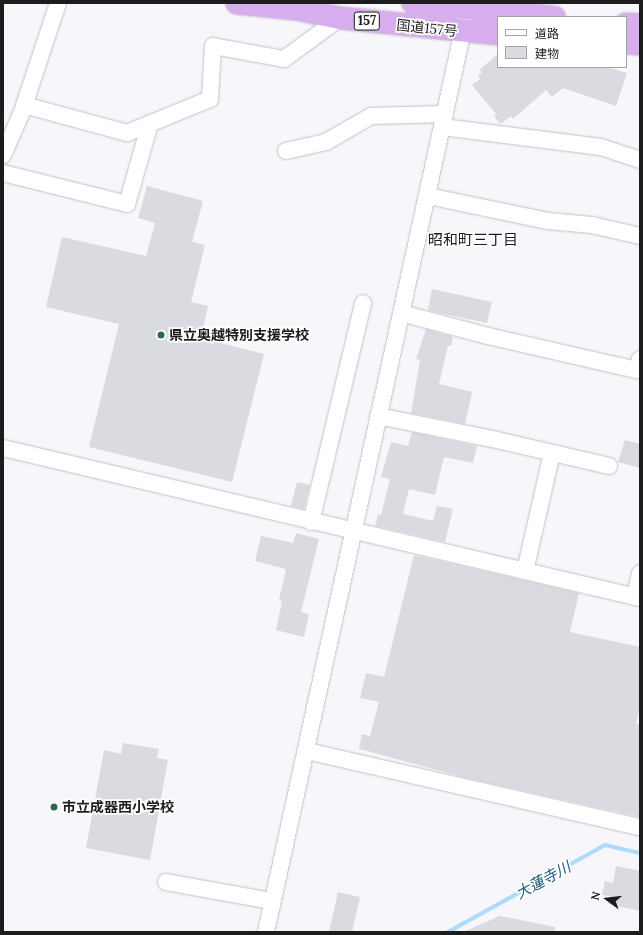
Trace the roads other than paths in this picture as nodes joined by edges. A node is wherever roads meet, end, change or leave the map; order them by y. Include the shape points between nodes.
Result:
1 (58, 3) edge
2 (237, 3) edge
3 (421, 3) edge
4 (468, 9) junction
5 (543, 16) edge
6 (340, 18) junction
7 (627, 24) edge
8 (640, 25) edge
9 (463, 32) junction
10 (497, 34) edge
11 (627, 43) edge
12 (640, 44) edge
13 (24, 105) junction
14 (444, 120) junction
15 (150, 123) junction
16 (7, 136) edge
17 (286, 151) dead end
18 (3, 155) edge
19 (640, 160) edge
20 (3, 173) edge
21 (428, 196) junction
22 (640, 236) edge
23 (363, 303) dead end
24 (401, 313) junction
25 (639, 367) edge
26 (378, 416) junction
27 (3, 448) edge
28 (552, 452) junction
29 (609, 466) dead end
30 (311, 522) junction
31 (352, 532) junction
32 (525, 572) junction
33 (640, 574) edge
34 (638, 597) edge
35 (307, 751) junction
36 (640, 827) edge
37 (166, 882) dead end
38 (272, 901) junction
39 (266, 932) edge

1 - 13 street
2 - 6 highway, 国道157号 / 157 via 296,9
3 - 4 highway, 国道157号
4 - 5 highway, 国道157号
4 - 9 street
6 - 9 highway, 国道157号 / 157
6 - 15 street via 284,59 213,46 210,98
7 - 8 highway
9 - 10 highway, 国道157号 / 157
9 - 14 street
11 - 12 highway
13 - 15 street via 127,133
13 - 16 street
14 - 17 street via 371,116 326,142
14 - 19 street via 601,147
14 - 21 street
15 - 20 street via 128,204
16 - 18 street
21 - 22 street via 548,221 592,225
21 - 24 street
23 - 30 street
24 - 25 street via 488,336
24 - 26 street
26 - 28 street
26 - 31 street
27 - 30 street
28 - 29 street
28 - 32 street
30 - 31 street
31 - 32 street
31 - 35 street
32 - 34 street
33 - 34 street
35 - 36 street
35 - 38 street
37 - 38 street
38 - 39 street

